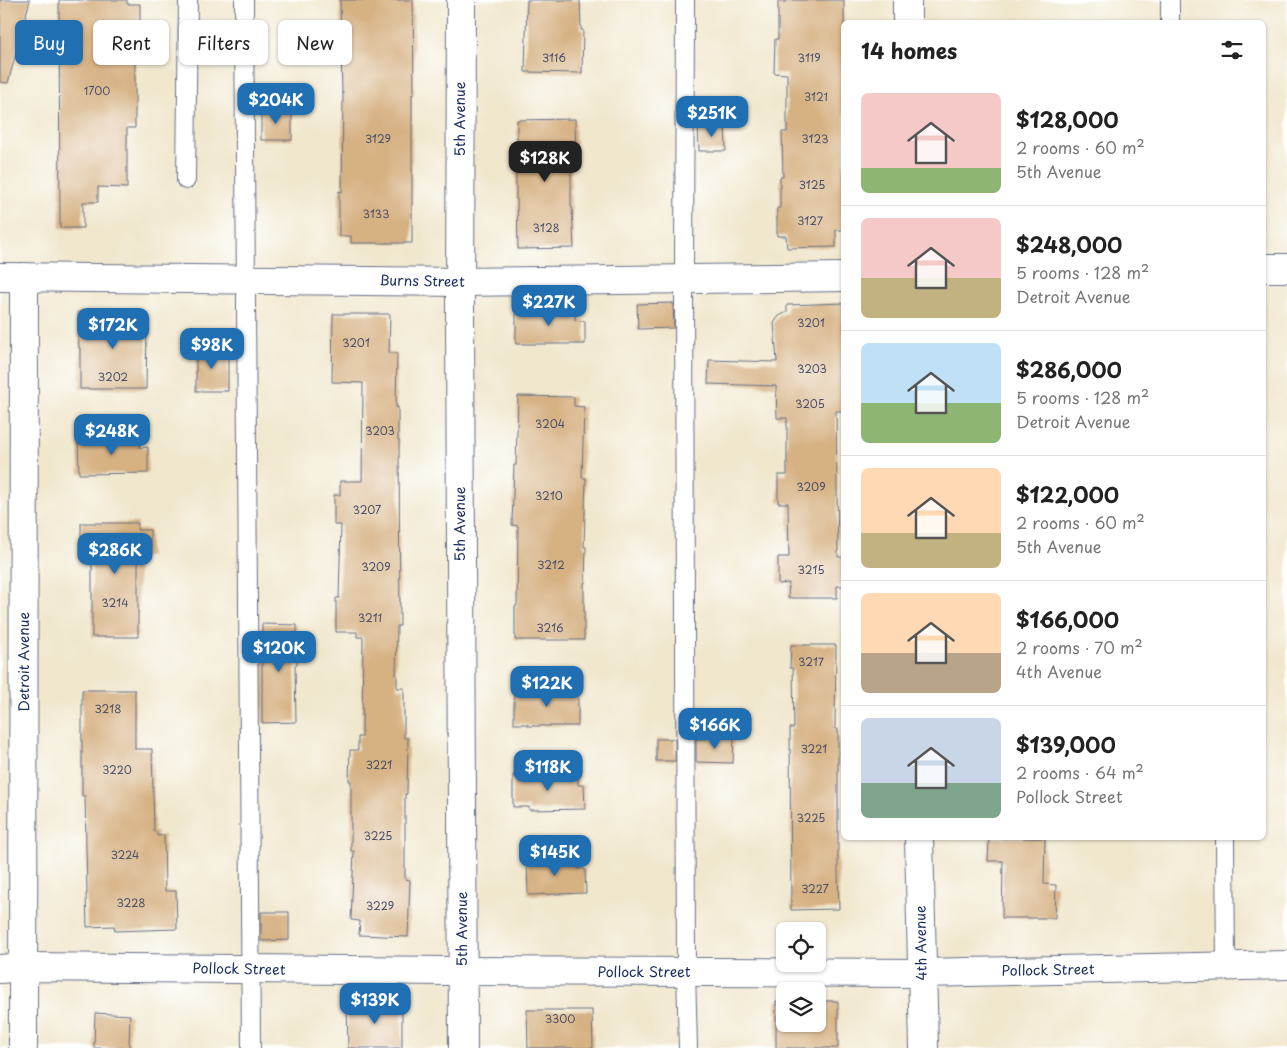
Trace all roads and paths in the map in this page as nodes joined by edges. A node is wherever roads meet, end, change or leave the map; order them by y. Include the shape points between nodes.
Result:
1 (188, 0) edge
2 (244, 0) edge
3 (461, 0) edge
4 (685, 0) edge
5 (907, 0) edge
6 (1170, 0) edge
7 (907, 20) edge
8 (1170, 20) edge
9 (186, 180) dead end
10 (1266, 268) edge
11 (1287, 268) edge
12 (12, 277) edge
13 (841, 277) edge
14 (246, 279) junction
15 (684, 279) junction
16 (460, 282) junction
17 (919, 840) edge
18 (1225, 840) edge
19 (1287, 965) edge
20 (1226, 966) junction
21 (12, 968) edge
22 (251, 969) junction
23 (462, 972) junction
24 (686, 972) junction
25 (922, 973) junction
26 (23, 1048) edge
27 (251, 1048) edge
28 (463, 1048) edge
29 (688, 1048) edge
30 (924, 1048) edge

1 - 9 lane
2 - 14 lane
3 - 16 street, 5th Avenue
4 - 15 lane
5 - 7 street
6 - 8 lane
10 - 11 street
12 - 14 street, Burns Street
12 - 21 street, Detroit Avenue
13 - 15 street, Burns Street
14 - 16 street, Burns Street
14 - 22 lane
15 - 16 street, Burns Street
15 - 24 lane
16 - 23 street, 5th Avenue
17 - 25 street, 4th Avenue
18 - 20 lane
19 - 20 street, Pollock Street
20 - 25 street, Pollock Street
21 - 22 street, Pollock Street
21 - 26 street, Detroit Avenue
22 - 23 street, Pollock Street
22 - 27 lane
23 - 24 street, Pollock Street
23 - 28 street, 5th Avenue
24 - 25 street, Pollock Street
24 - 29 lane
25 - 30 street, 4th Avenue

